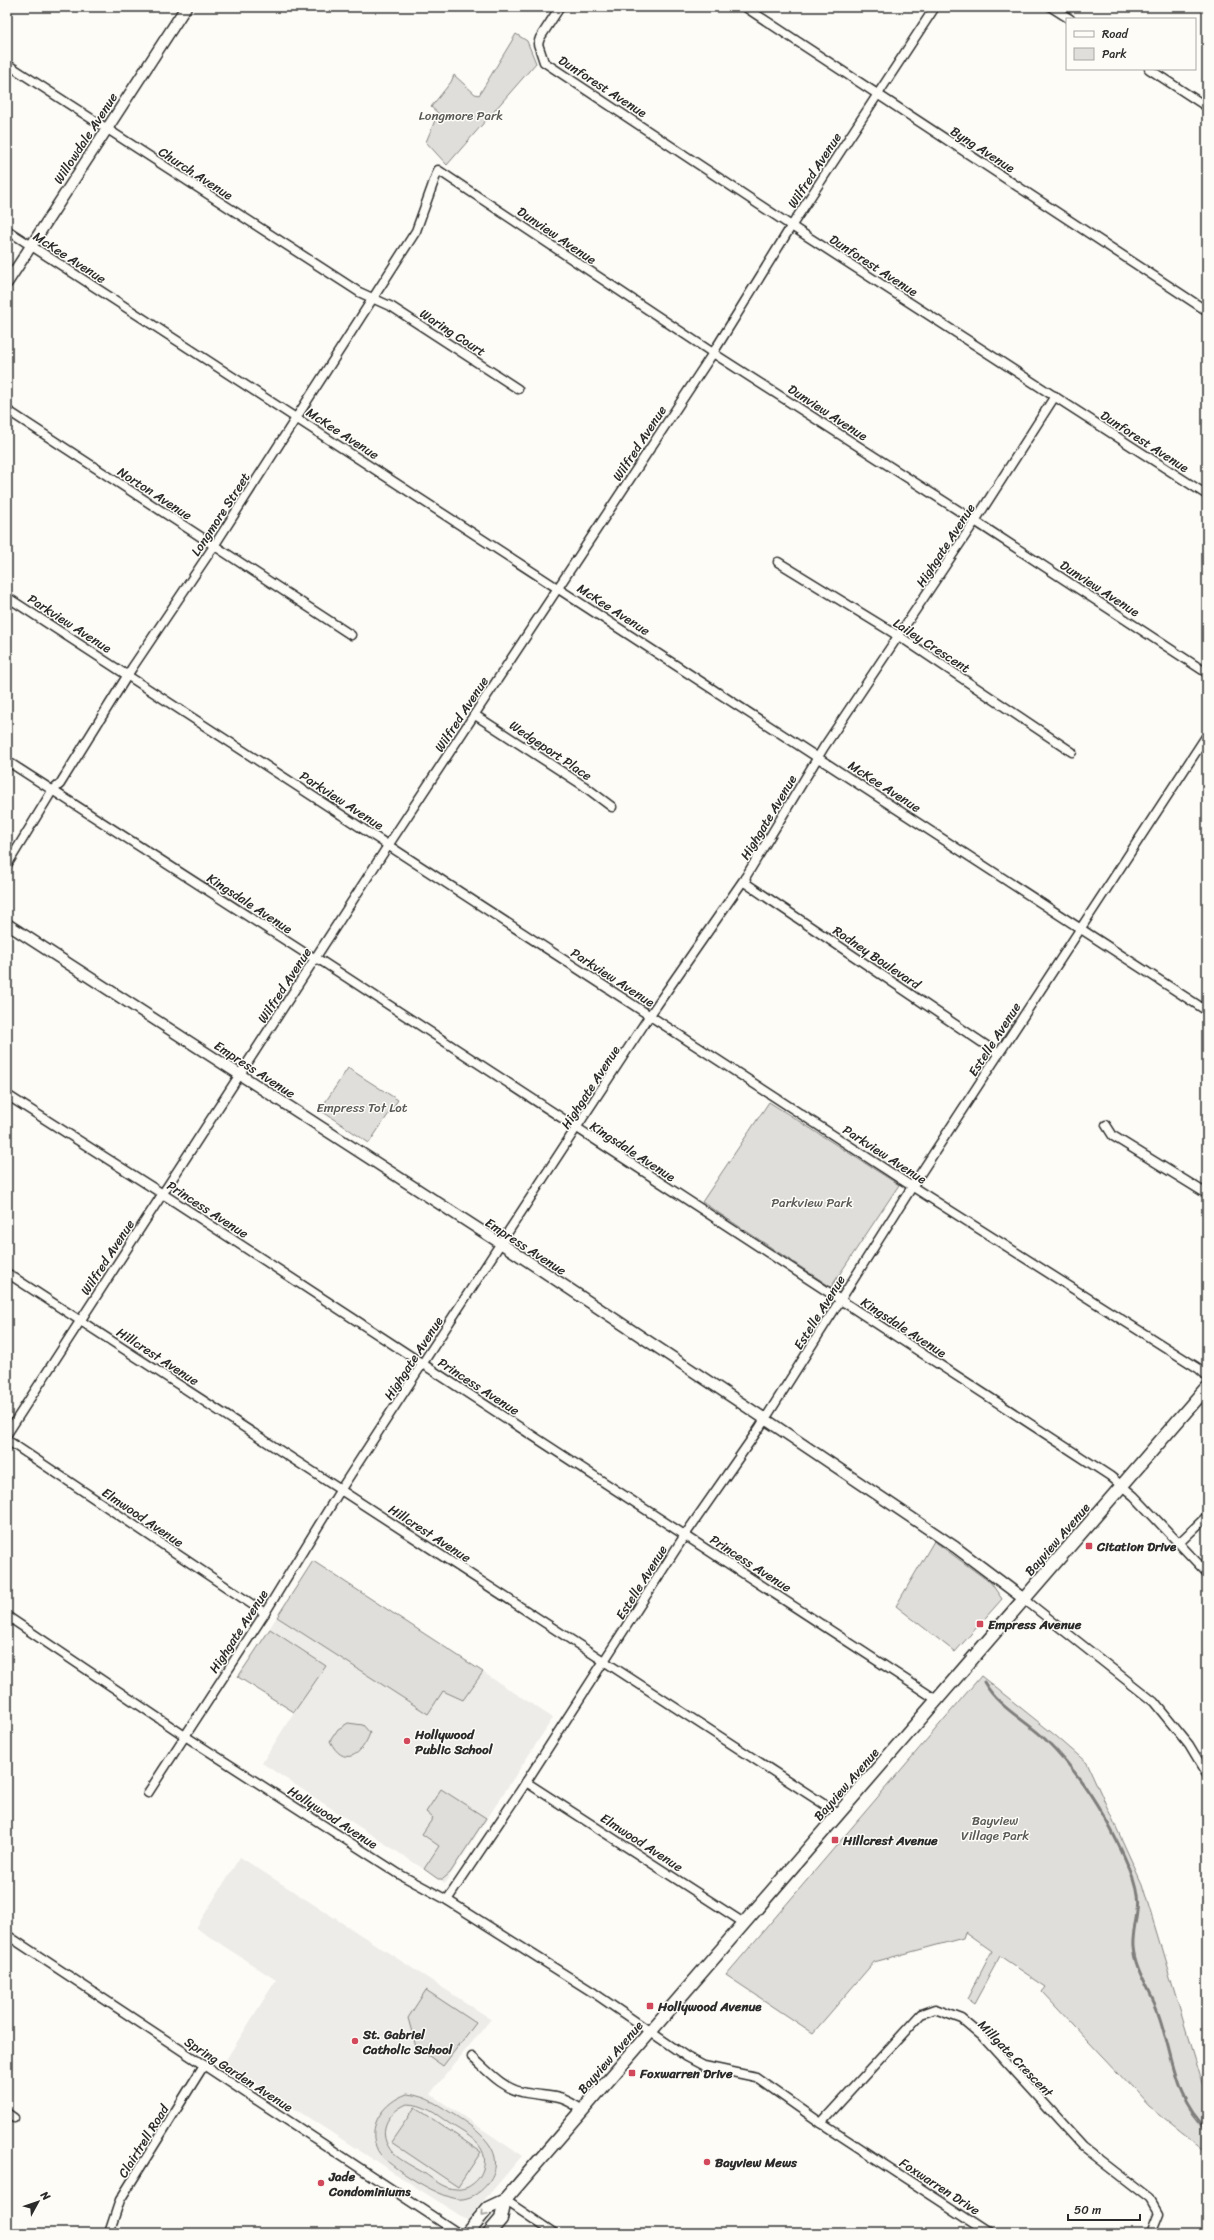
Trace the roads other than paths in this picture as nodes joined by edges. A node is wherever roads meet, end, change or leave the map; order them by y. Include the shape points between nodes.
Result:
1 (186, 7) edge
2 (560, 7) edge
3 (746, 7) edge
4 (935, 7) edge
5 (1051, 7) edge
6 (1068, 18) edge
7 (7, 64) edge
8 (1151, 70) edge
9 (878, 94) junction
10 (1207, 107) edge
11 (106, 129) junction
12 (438, 170) joint
13 (792, 225) junction
14 (7, 230) edge
15 (32, 246) junction
16 (7, 283) edge
17 (374, 298) junction
18 (1207, 311) edge
19 (713, 353) junction
20 (518, 389) dead end
21 (1055, 396) junction
22 (7, 410) edge
23 (296, 416) junction
24 (1207, 495) edge
25 (976, 521) junction
26 (214, 546) junction
27 (778, 562) dead end
28 (558, 587) junction
29 (7, 597) edge
30 (351, 635) dead end
31 (899, 637) junction
32 (1207, 673) edge
33 (128, 675) junction
34 (475, 714) junction
35 (1207, 734) edge
36 (1072, 752) dead end
37 (818, 757) junction
38 (7, 761) edge
39 (52, 791) junction
40 (612, 807) dead end
41 (389, 845) junction
42 (7, 865) edge
43 (745, 878) junction
44 (7, 924) edge
45 (1080, 929) junction
46 (315, 958) junction
47 (1207, 1011) edge
48 (650, 1015) junction
49 (999, 1054) junction
50 (240, 1074) junction
51 (7, 1095) edge
52 (1106, 1125) dead end
53 (577, 1129) junction
54 (912, 1186) junction
55 (162, 1194) junction
56 (1207, 1194) edge
57 (500, 1244) junction
58 (7, 1273) edge
59 (841, 1300) junction
60 (80, 1320) junction
61 (423, 1365) junction
62 (1207, 1376) edge
63 (1207, 1388) edge
64 (765, 1419) junction
65 (7, 1434) edge
66 (7, 1440) edge
67 (1123, 1485) junction
68 (341, 1490) junction
69 (1207, 1516) edge
70 (685, 1534) junction
71 (1179, 1543) junction
72 (1207, 1573) edge
73 (1024, 1599) junction
74 (265, 1612) junction
75 (7, 1616) edge
76 (604, 1661) junction
77 (937, 1700) junction
78 (185, 1736) junction
79 (1207, 1775) edge
80 (526, 1782) junction
81 (148, 1793) dead end
82 (839, 1814) junction
83 (447, 1900) junction
84 (744, 1923) junction
85 (7, 1935) edge
86 (650, 2032) junction
87 (472, 2057) dead end
88 (204, 2066) junction
89 (582, 2110) junction
90 (821, 2123) junction
91 (506, 2200) junction
92 (109, 2233) edge
93 (458, 2233) edge
94 (467, 2233) edge
95 (489, 2233) edge
96 (554, 2233) edge
97 (989, 2233) edge
98 (1150, 2233) edge

1 - 11 street, Willowdale Avenue
2 - 13 street, Dunforest Avenue via 538,44 544,62
3 - 9 street, Byng Avenue
4 - 9 street, Wilfred Avenue
5 - 6 street
7 - 11 street, Church Avenue
8 - 10 street
9 - 13 street, Wilfred Avenue
9 - 18 street, Byng Avenue
11 - 15 street, Willowdale Avenue
11 - 17 street, Church Avenue via 359,292
12 - 17 street, Longmore Street via 416,231
12 - 19 street, Dunview Avenue
13 - 19 street, Wilfred Avenue
13 - 21 street, Dunforest Avenue
14 - 15 street, McKee Avenue
15 - 16 street, Willowdale Avenue
15 - 23 street, McKee Avenue
17 - 20 street, Waring Court via 392,307
17 - 23 street, Longmore Street
19 - 25 street, Dunview Avenue
19 - 28 street, Wilfred Avenue
21 - 24 street, Dunforest Avenue
21 - 25 street, Highgate Avenue
22 - 26 street, Norton Avenue
23 - 26 street, Longmore Street
23 - 28 street, McKee Avenue
25 - 31 street, Highgate Avenue
25 - 32 street, Dunview Avenue
26 - 30 street, Norton Avenue
26 - 33 street, Longmore Street
27 - 31 street, Lailey Crescent
28 - 34 street, Wilfred Avenue
28 - 37 street, McKee Avenue
29 - 33 street, Parkview Avenue
31 - 36 street, Lailey Crescent
31 - 37 street, Highgate Avenue
33 - 39 street, Longmore Street via 60,784
33 - 41 street, Parkview Avenue
34 - 40 street, Wedgeport Place
34 - 41 street, Wilfred Avenue
35 - 45 street, Estelle Avenue
37 - 43 street, Highgate Avenue
37 - 45 street, McKee Avenue
38 - 39 street, Kingsdale Avenue
39 - 42 street, Longmore Street
39 - 46 street, Kingsdale Avenue
41 - 46 street, Wilfred Avenue
41 - 48 street, Parkview Avenue
43 - 48 street, Highgate Avenue
43 - 49 street, Rodney Boulevard via 747,884
44 - 50 street, Empress Avenue
45 - 47 street, McKee Avenue
45 - 49 street, Estelle Avenue
46 - 50 street, Wilfred Avenue
46 - 53 street, Kingsdale Avenue
48 - 53 street, Highgate Avenue
48 - 54 street, Parkview Avenue
49 - 54 street, Estelle Avenue
50 - 55 street, Wilfred Avenue
50 - 57 street, Empress Avenue
51 - 55 street, Princess Avenue
52 - 56 street via 1113,1136
53 - 57 street, Highgate Avenue
53 - 59 street, Kingsdale Avenue
54 - 59 street, Estelle Avenue
54 - 62 street, Parkview Avenue
55 - 60 street, Wilfred Avenue
55 - 61 street, Princess Avenue
57 - 61 street, Highgate Avenue
57 - 64 street, Empress Avenue
58 - 60 street, Hillcrest Avenue
59 - 64 street, Estelle Avenue
59 - 67 street, Kingsdale Avenue
60 - 65 street, Wilfred Avenue
60 - 68 street, Hillcrest Avenue
61 - 68 street, Highgate Avenue
61 - 70 street, Princess Avenue
63 - 67 main road, Bayview Avenue
64 - 70 street, Estelle Avenue
64 - 73 street, Empress Avenue via 955,1547
66 - 74 street, Elmwood Avenue
67 - 71 street, Kingsdale Avenue
67 - 73 main road, Bayview Avenue
68 - 74 street, Highgate Avenue
68 - 76 street, Hillcrest Avenue
69 - 71 street
70 - 76 street, Estelle Avenue
70 - 77 street, Princess Avenue
71 - 72 street, Kingsdale Avenue
73 - 77 main road, Bayview Avenue
73 - 79 street via 1154,1702 1189,1745
74 - 78 street, Highgate Avenue
75 - 78 street, Hollywood Avenue
76 - 80 street, Estelle Avenue
76 - 82 street, Hillcrest Avenue
77 - 82 main road, Bayview Avenue
78 - 81 street, Highgate Avenue
78 - 83 street, Hollywood Avenue via 399,1874
80 - 83 street, Estelle Avenue
80 - 84 street, Elmwood Avenue
82 - 84 main road, Bayview Avenue
83 - 86 street, Hollywood Avenue via 594,1993
84 - 86 main road, Bayview Avenue
85 - 88 street, Spring Garden Avenue
86 - 89 main road, Bayview Avenue
86 - 90 street, Foxwarren Drive via 704,2066 756,2077
87 - 89 street via 504,2085 522,2092 564,2098
88 - 92 street, Clairtrell Road via 120,2200
88 - 93 street, Spring Garden Avenue
89 - 91 main road, Bayview Avenue
90 - 97 street, Foxwarren Drive
90 - 98 street, Millgate Crescent via 921,2014 935,2008 962,2019 982,2036 1083,2147 1150,2199 1158,2213
91 -> 94 main road, Bayview Avenue via 488,2208
91 - 95 main road, Bayview Avenue via 501,2219
91 - 96 street

